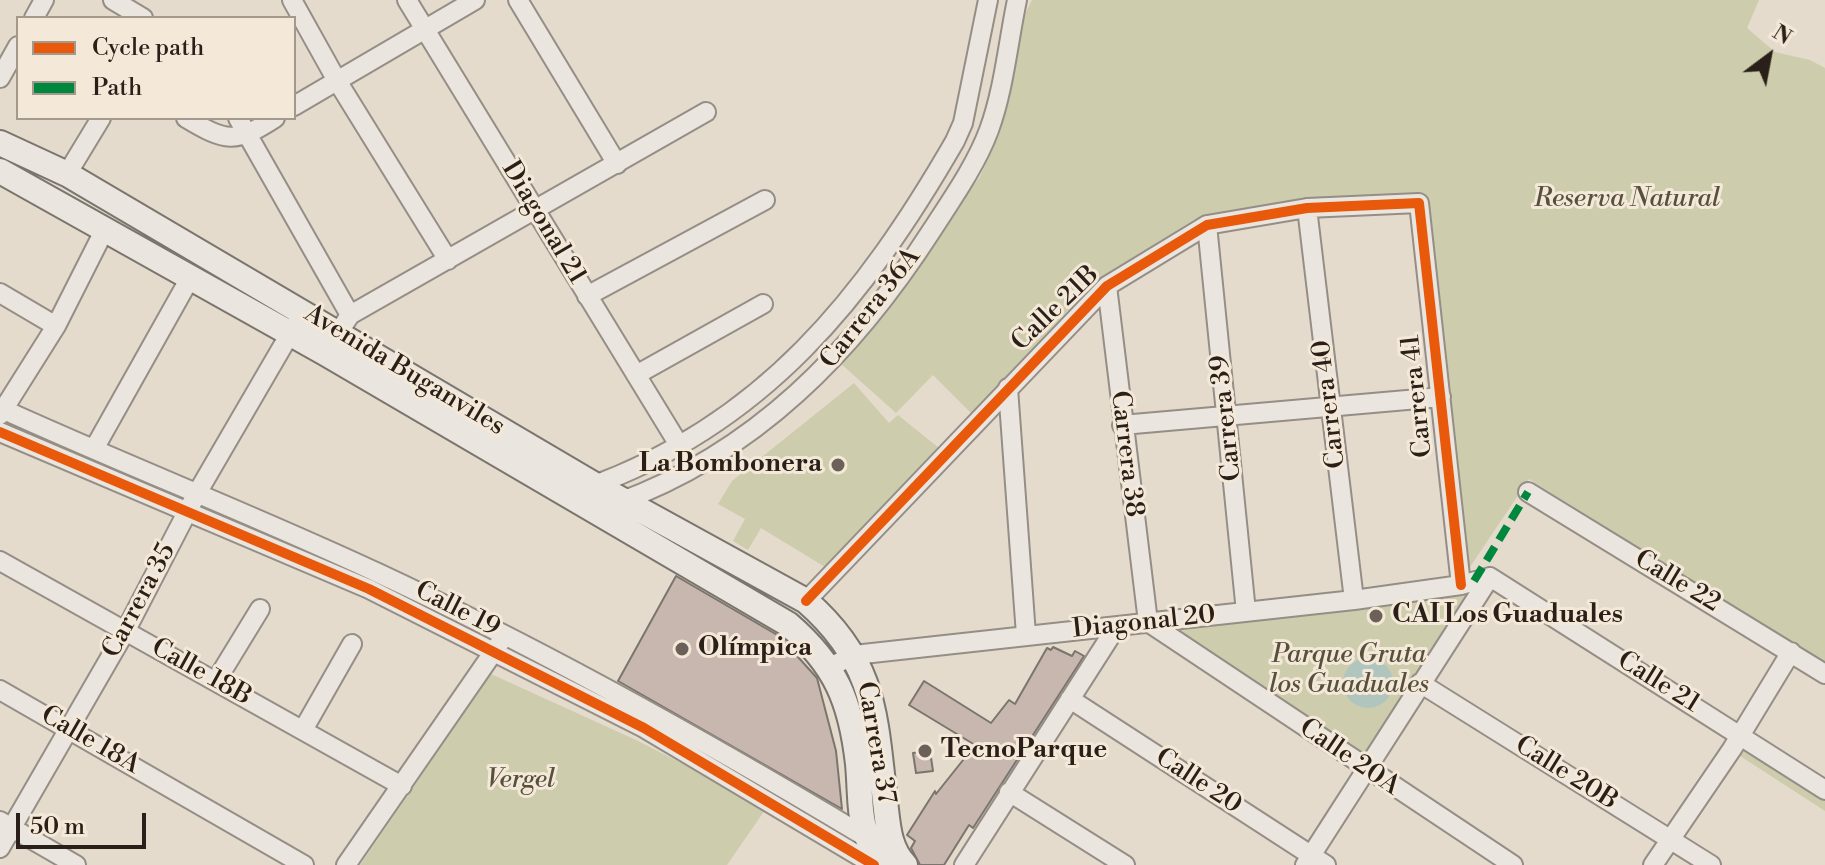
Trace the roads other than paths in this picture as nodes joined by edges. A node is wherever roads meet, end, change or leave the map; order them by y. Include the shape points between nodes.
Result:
1 (113, 0) edge
2 (292, 0) edge
3 (407, 0) edge
4 (475, 0) edge
5 (518, 0) edge
6 (988, 0) edge
7 (1017, 0) edge
8 (140, 16) edge
9 (424, 27) junction
10 (10, 50) edge
11 (0, 78) edge
12 (336, 79) junction
13 (296, 105) edge
14 (706, 112) dead end
15 (100, 120) edge
16 (190, 120) edge
17 (239, 120) edge
18 (272, 120) edge
19 (249, 135) junction
20 (0, 143) edge
21 (617, 164) junction
22 (0, 171) edge
23 (67, 174) junction
24 (765, 200) dead end
25 (1419, 203) joint
26 (1307, 208) junction
27 (536, 211) junction
28 (1207, 225) junction
29 (104, 231) junction
30 (448, 260) junction
31 (190, 278) junction
32 (1107, 286) junction
33 (0, 293) edge
34 (587, 296) junction
35 (763, 304) dead end
36 (302, 312) junction
37 (344, 323) junction
38 (56, 326) junction
39 (291, 333) junction
40 (325, 353) junction
41 (636, 375) junction
42 (1008, 388) junction
43 (1441, 397) junction
44 (1331, 408) junction
45 (2, 411) edge
46 (1228, 417) junction
47 (1122, 425) junction
48 (0, 432) edge
49 (679, 445) junction
50 (94, 449) junction
51 (595, 485) junction
52 (1528, 492) dead end
53 (196, 495) junction
54 (568, 495) junction
55 (625, 500) junction
56 (596, 510) junction
57 (187, 512) junction
58 (0, 561) edge
59 (1490, 577) junction
60 (1461, 585) junction
61 (1354, 600) junction
62 (806, 601) junction
63 (260, 609) dead end
64 (1246, 612) junction
65 (1148, 622) junction
66 (788, 624) joint
67 (1117, 626) junction
68 (126, 630) junction
69 (505, 635) junction
70 (1026, 635) junction
71 (352, 644) dead end
72 (1791, 652) junction
73 (493, 653) junction
74 (854, 655) junction
75 (830, 667) junction
76 (1825, 674) edge
77 (216, 681) junction
78 (1420, 683) junction
79 (0, 690) edge
80 (1070, 699) junction
81 (70, 729) junction
82 (303, 730) junction
83 (1740, 735) junction
84 (1366, 770) junction
85 (402, 786) junction
86 (1825, 790) edge
87 (1009, 792) junction
88 (6, 824) edge
89 (864, 836) junction
90 (1670, 839) junction
91 (0, 848) edge
92 (1314, 862) edge
93 (889, 863) edge
94 (76, 865) edge
95 (304, 865) edge
96 (346, 865) edge
97 (964, 865) edge
98 (1125, 865) edge
99 (1513, 865) edge
100 (1653, 865) edge
101 (1711, 865) edge

1 - 8 street
2 - 12 street
3 - 9 street, Diagonal 21
4 - 9 street
5 - 21 street
6 - 49 street, Carrera 36A via 963,123 882,260 839,314 780,372
7 - 55 street, Carrera 36A via 989,131 897,283 833,361 757,428 682,474
9 - 12 street
9 - 27 street, Diagonal 21
10 - 11 street
12 - 13 street
12 - 30 street
14 - 21 street
15 - 23 street
16 - 19 street via 223,138
17 - 19 street
18 - 19 street
19 - 37 street
20 - 23 main road, Avenida Buganviles
21 - 27 street
22 - 29 main road, Avenida Buganviles
23 - 36 main road, Avenida Buganviles
24 - 34 street
25 - 26 street, Calle 21B
25 - 43 street, Carrera 41
26 - 28 street, Calle 21B
26 - 44 street, Carrera 40
27 - 30 street
27 - 34 street, Diagonal 21
28 - 32 street, Calle 21B
28 - 46 street, Carrera 39
29 - 31 main road, Avenida Buganviles
29 - 38 street
30 - 37 street
31 - 39 main road, Avenida Buganviles
31 - 50 street
32 - 42 street, Calle 21B
32 - 47 street, Carrera 38
33 - 38 street
34 - 41 street, Diagonal 21
35 - 41 street
36 - 37 main road, Avenida Buganviles
36 - 39 street, Carrera 35
37 - 40 street
37 - 51 main road, Avenida Buganviles
38 - 45 street
39 - 40 main road, Avenida Buganviles
39 - 53 street, Carrera 35
40 - 54 main road, Avenida Buganviles
41 - 49 street, Diagonal 21
42 - 62 street, Calle 21B
42 - 70 street
43 - 44 street
43 - 60 street, Carrera 41
44 - 46 street
44 - 61 street, Carrera 40
45 - 50 street, Calle 19
46 - 47 street
46 - 64 street, Carrera 39
47 - 65 street, Carrera 38
48 - 57 street, Calle 19
49 - 51 street, Carrera 36A
50 - 53 street, Calle 19
51 - 54 street, Carrera 36A
51 - 55 main road, Avenida Buganviles
52 - 72 street, Calle 22
53 - 57 street, Carrera 35
53 - 69 street, Calle 19
54 - 56 main road, Avenida Buganviles
55 - 56 street, Carrera 36A
55 - 62 main road, Avenida Buganviles
56 - 66 main road, Avenida Buganviles
57 - 68 street, Carrera 35
57 - 73 street, Calle 19 via 369,589
58 - 68 street, Calle 18B
59 - 60 street
59 - 78 street
59 - 83 street, Calle 21
60 - 61 street, Diagonal 20
61 - 64 street, Diagonal 20
62 - 74 main road, Carrera 37 via 835,626
63 - 77 street
64 - 65 street, Diagonal 20
65 - 67 street, Diagonal 20
65 - 84 street, Calle 20A
66 - 75 main road, Carrera 37
67 - 70 street, Diagonal 20
67 - 80 street
68 - 77 street, Calle 18B
68 - 81 street, Carrera 35
69 - 73 street
69 - 89 street, Calle 19 via 649,711
70 - 74 street, Diagonal 20
71 - 82 street
72 - 76 street, Calle 22
72 - 83 street
73 - 85 street
73 - 93 street, Calle 19 via 644,728
74 - 75 street, Diagonal 20
74 - 93 main road, Carrera 37 via 867,681
75 - 89 main road, Carrera 37 via 849,711
77 - 82 street, Calle 18B
78 - 84 street
78 - 90 street, Calle 20B
79 - 81 street, Calle 18A
80 - 87 street
80 - 92 street, Calle 20
81 - 88 street, Carrera 35
81 - 95 street, Calle 18A
82 - 85 street, Calle 18B
83 - 86 street, Calle 21
83 - 90 street
84 - 92 street
84 - 99 street, Calle 20A
85 - 96 street
87 - 97 street
87 - 98 street
88 - 91 street, Carrera 35
88 - 94 street
89 - 93 main road, Carrera 37
90 - 100 street
90 - 101 street, Calle 20B

